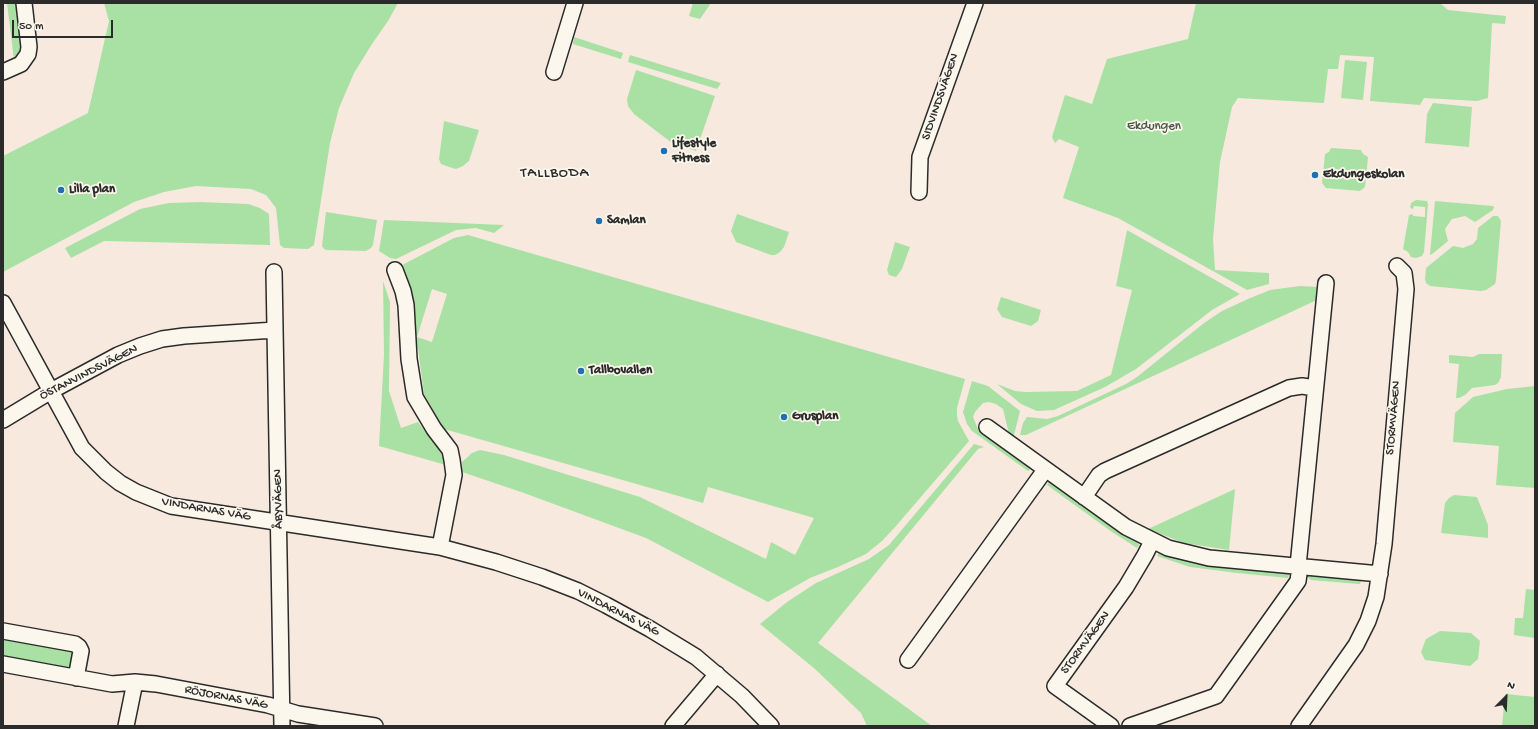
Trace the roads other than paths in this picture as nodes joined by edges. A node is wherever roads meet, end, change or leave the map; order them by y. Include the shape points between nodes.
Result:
1 (24, 3) edge
2 (575, 3) edge
3 (975, 3) edge
4 (3, 72) edge
5 (554, 72) dead end
6 (919, 192) dead end
7 (1397, 266) dead end
8 (395, 270) dead end
9 (274, 272) dead end
10 (1326, 282) dead end
11 (3, 302) edge
12 (275, 330) junction
13 (1315, 388) junction
14 (51, 391) junction
15 (3, 420) edge
16 (987, 427) dead end
17 (1045, 470) junction
18 (1084, 497) junction
19 (279, 523) junction
20 (1152, 541) junction
21 (440, 547) junction
22 (1299, 566) junction
23 (1380, 574) junction
24 (3, 631) edge
25 (908, 660) dead end
26 (3, 664) edge
27 (717, 674) junction
28 (76, 678) junction
29 (135, 682) junction
30 (282, 709) junction
31 (126, 726) edge
32 (282, 726) edge
33 (375, 726) edge
34 (673, 726) edge
35 (771, 726) edge
36 (1111, 726) edge
37 (1130, 726) edge
38 (1299, 726) edge

1 - 4 street via 28,54 21,64
2 - 5 street
3 - 6 street, SIDVINDSVÄGEN via 920,157
7 - 23 street, STORMVÄGEN via 1404,273 1406,289
8 - 21 street via 406,306 414,397 450,450 452,460 454,474
9 - 12 street, ÅBYVÄGEN
10 - 13 street
11 - 14 street, VINDARNAS VÄG
12 - 14 street, ÖSTANVINDSVÄGEN via 184,336 162,340 118,355
12 - 19 street, ÅBYVÄGEN
13 - 18 street via 1289,388 1105,471 1099,475
13 - 22 street
14 - 15 street, ÖSTANVINDSVÄGEN
14 - 19 street, VINDARNAS VÄG via 82,448 106,472 131,490 171,506
16 - 17 street
17 - 18 street
17 - 25 street
18 - 20 street via 1126,527
19 - 21 street, VINDARNAS VÄG
19 - 30 street, ÅBYVÄGEN
20 - 22 street via 1168,548 1209,558
20 - 36 street, STORMVÄGEN via 1126,587 1055,686
21 - 27 street, VINDARNAS VÄG via 496,562 578,591 667,638
22 - 23 street
22 - 37 street via 1298,581 1216,696
23 - 38 street, STORMVÄGEN via 1373,607 1362,634
24 - 28 street via 75,644 81,651
26 - 28 street, RÖJORNAS VÄG
27 - 34 street
27 - 35 street, VINDARNAS VÄG
28 - 29 street, RÖJORNAS VÄG via 112,684
29 - 30 street, RÖJORNAS VÄG
29 - 31 street
30 - 32 street, ÅBYVÄGEN
30 - 33 street, RÖJORNAS VÄG via 298,714

